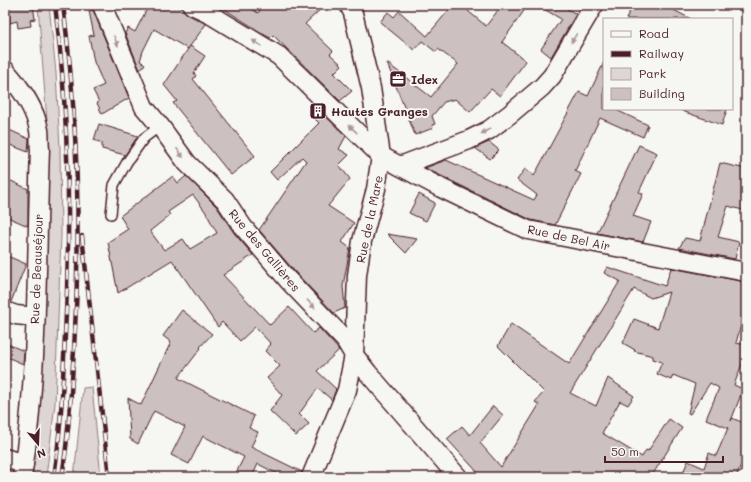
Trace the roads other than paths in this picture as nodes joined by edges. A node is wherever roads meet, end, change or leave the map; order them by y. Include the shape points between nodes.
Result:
1 (102, 5) edge
2 (192, 5) edge
3 (349, 5) edge
4 (594, 5) edge
5 (5, 70) edge
6 (160, 126) junction
7 (381, 156) junction
8 (400, 166) junction
9 (111, 214) dead end
10 (746, 272) edge
11 (5, 311) edge
12 (35, 317) junction
13 (354, 355) junction
14 (5, 458) edge
15 (23, 470) edge
16 (311, 477) edge
17 (458, 477) edge

1 -> 6 street, Rue des Gallières via 144,107
7 -> 2 street, Rue de Bel Air via 279,56
3 - 7 street, Rue de la Mare via 371,88
4 -> 8 street via 552,76 510,114 470,140
5 - 12 street, Rue de Beauséjour via 27,99 39,129
6 - 9 lane via 144,138 114,185
6 -> 13 street, Rue des Gallières via 187,163 225,200 242,227 345,340
7 - 8 street, Rue de Bel Air
7 - 13 street, Rue de la Mare via 358,268
8 - 10 street, Rue de Bel Air via 528,230
11 - 12 street
12 - 15 street, Rue de Beauséjour via 28,432
13 - 16 street, Rue de la Mare via 347,390
13 - 17 street, Rue des Gallières
14 - 15 street

